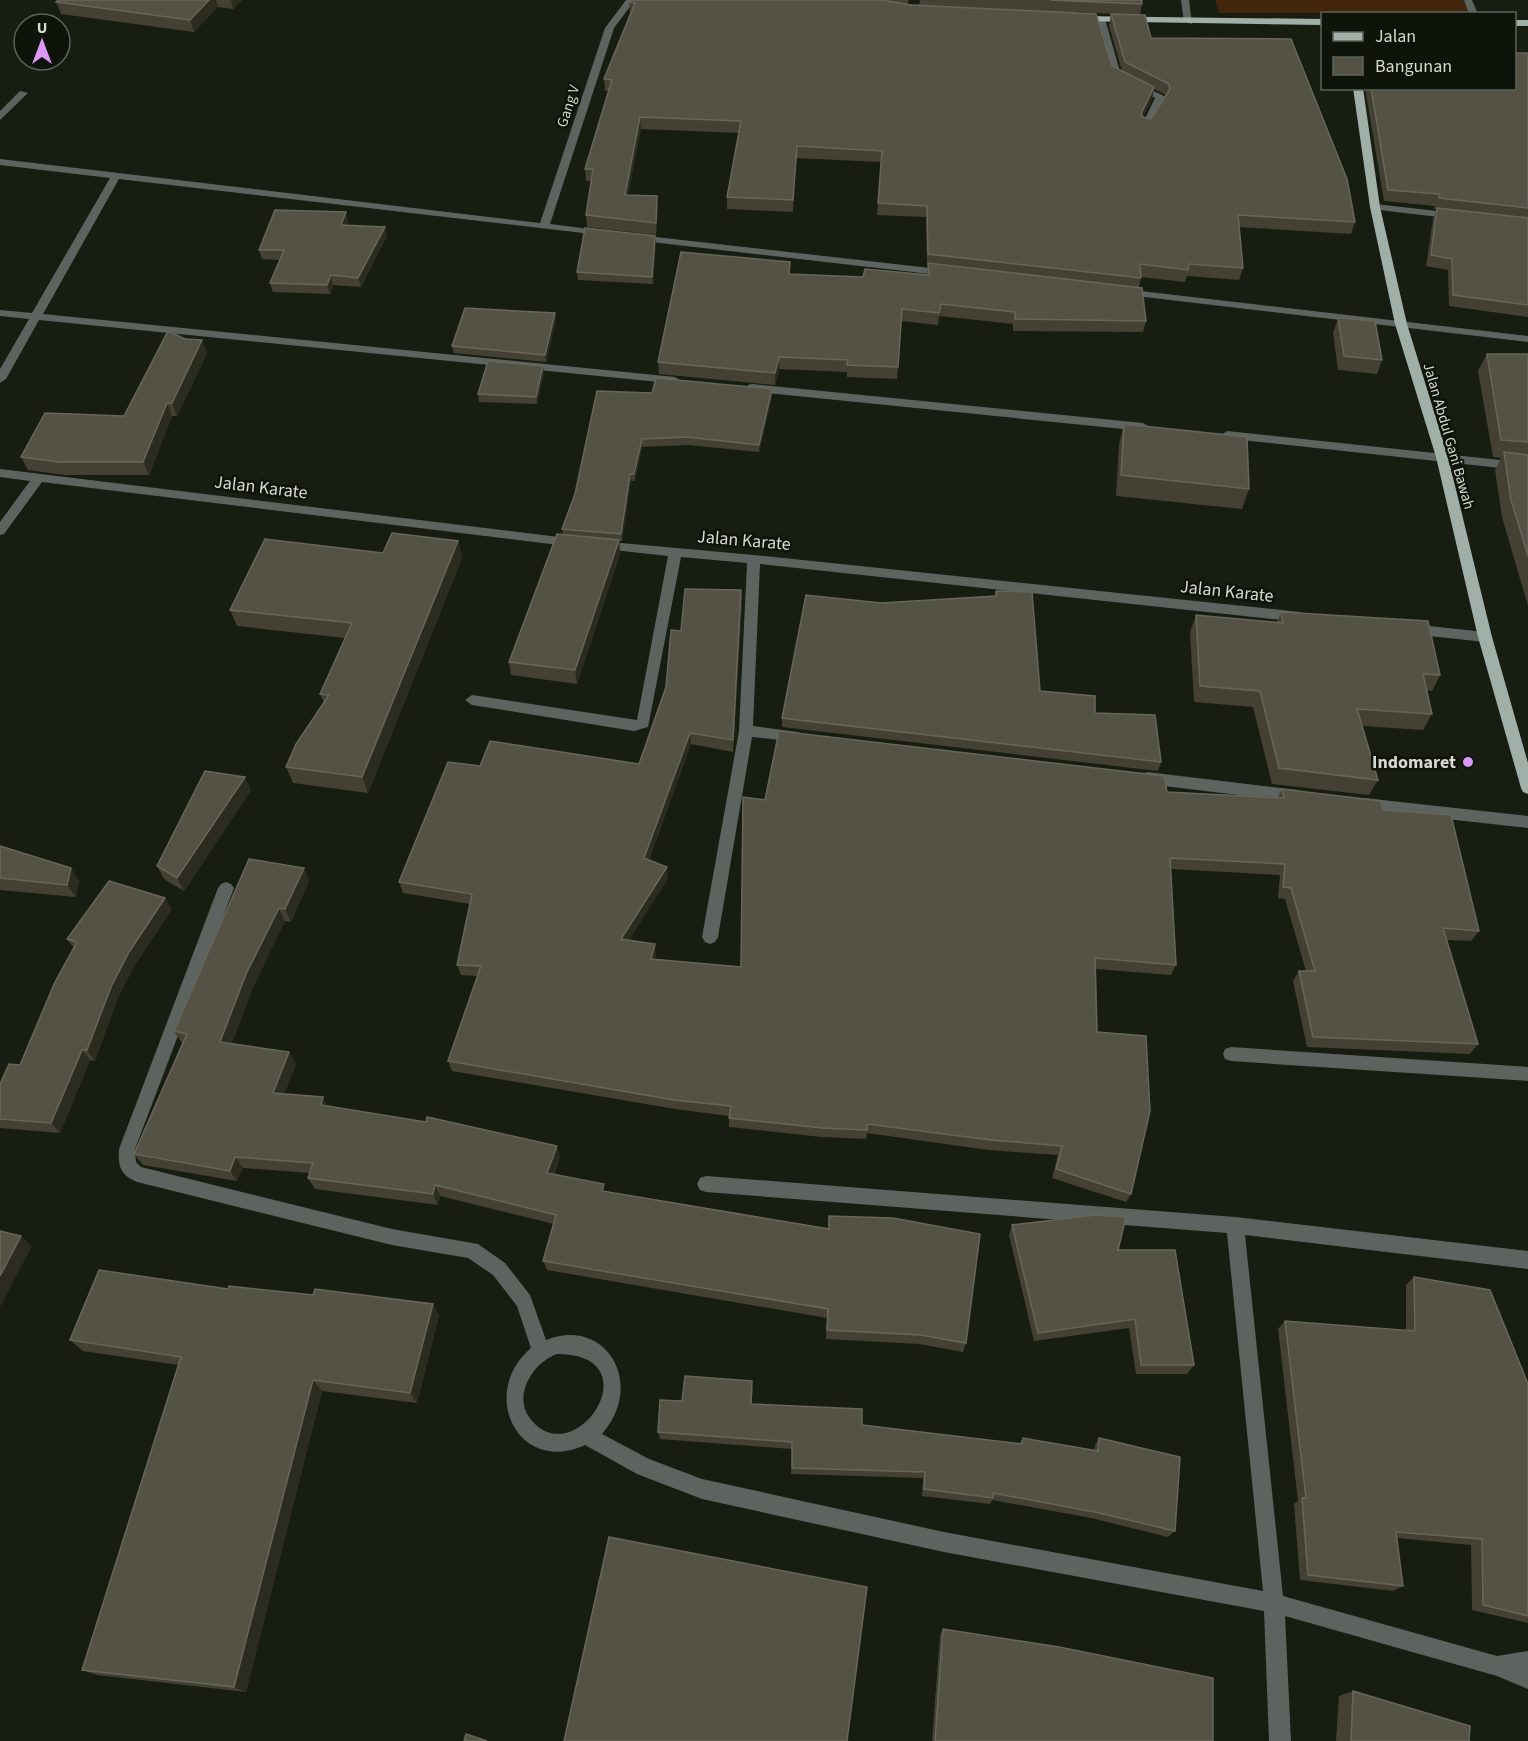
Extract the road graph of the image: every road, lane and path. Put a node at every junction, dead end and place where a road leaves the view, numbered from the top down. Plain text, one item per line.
1 (631, 0) edge
2 (1185, 0) edge
3 (1068, 18) edge
4 (1100, 19) junction
5 (1189, 22) junction
6 (1321, 22) edge
7 (1358, 90) edge
8 (23, 93) dead end
9 (0, 117) edge
10 (1146, 127) edge
11 (0, 162) edge
12 (116, 176) junction
13 (1375, 207) junction
14 (1469, 218) edge
15 (544, 227) junction
16 (616, 235) edge
17 (628, 237) edge
18 (960, 274) edge
19 (1115, 291) edge
20 (0, 313) edge
21 (37, 317) junction
22 (1401, 324) junction
23 (1528, 339) edge
24 (0, 379) edge
25 (692, 382) edge
26 (739, 387) edge
27 (1156, 428) edge
28 (1216, 434) edge
29 (1442, 457) junction
30 (1528, 466) edge
31 (0, 473) edge
32 (39, 478) junction
33 (0, 531) edge
34 (675, 552) junction
35 (754, 559) junction
36 (1308, 618) edge
37 (1391, 627) edge
38 (1485, 637) junction
39 (472, 700) dead end
40 (746, 731) junction
41 (818, 740) edge
42 (1127, 776) edge
43 (1528, 788) edge
44 (1317, 798) edge
45 (1353, 803) edge
46 (1528, 822) edge
47 (226, 888) dead end
48 (710, 937) dead end
49 (1231, 1054) dead end
50 (1528, 1074) edge
51 (706, 1184) dead end
52 (1235, 1225) junction
53 (1528, 1260) edge
54 (541, 1351) junction
55 (587, 1436) junction
56 (1274, 1603) junction
57 (1528, 1661) edge
58 (1497, 1666) junction
59 (1528, 1679) edge
60 (1280, 1741) edge

1 - 15 street, Gang V
2 - 5 street
3 - 4 main road
4 - 5 main road
4 - 10 street
5 - 6 main road
7 - 13 main road, Jalan Abdul Gani Bawah
8 - 9 street
11 - 12 street
12 - 15 street
12 - 21 street
13 - 14 street
13 - 22 main road, Jalan Abdul Gani Bawah
15 - 16 street
17 - 18 street
19 - 22 street
20 - 21 street
21 - 24 street
21 - 25 street
22 - 23 street
22 - 29 main road, Jalan Abdul Gani Bawah
26 - 27 street
28 - 29 street
29 - 30 street
29 - 38 main road, Jalan Abdul Gani Bawah
31 - 32 street, Jalan Karate
32 - 33 street
32 - 34 street, Jalan Karate
34 - 35 street, Jalan Karate
34 - 39 street
35 - 36 street, Jalan Karate
35 - 40 street
37 - 38 street
38 - 43 main road, Jalan Abdul Gani Bawah
40 - 41 street
40 - 48 street
42 - 44 street
45 - 46 street
47 - 54 street
49 - 50 street
51 - 52 street
52 - 53 street
52 - 56 street
54 - 55 street
54 - 55 street
55 - 56 street
56 - 58 street
56 - 60 street
57 - 58 street
58 - 59 street

